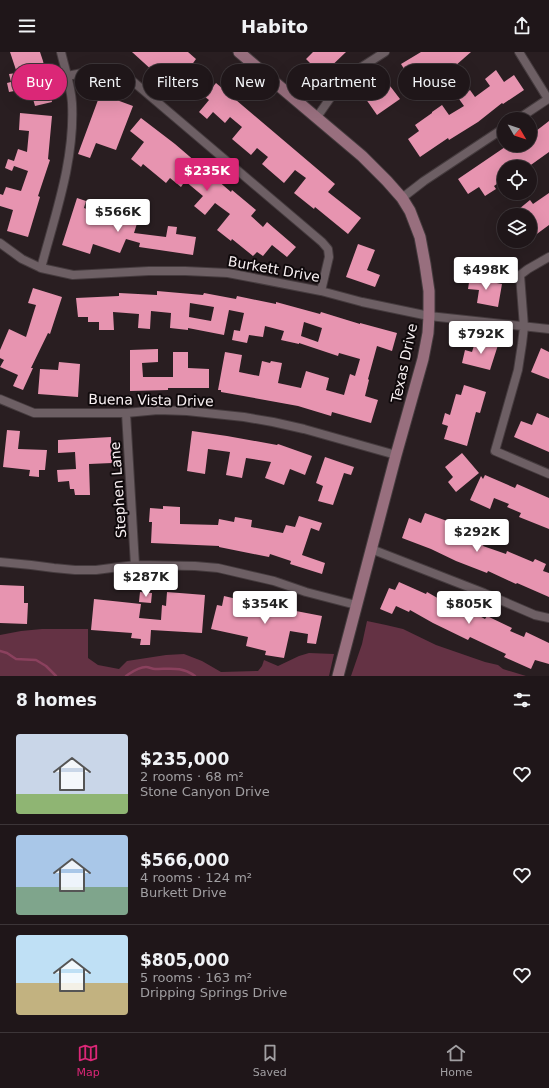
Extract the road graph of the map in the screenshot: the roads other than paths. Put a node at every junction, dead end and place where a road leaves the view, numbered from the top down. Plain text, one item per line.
1 (61, 52) edge
2 (239, 52) edge
3 (385, 52) edge
4 (519, 52) edge
5 (64, 64) edge
6 (67, 76) joint
7 (528, 112) edge
8 (317, 117) junction
9 (497, 133) edge
10 (402, 198) junction
11 (0, 243) edge
12 (549, 257) edge
13 (41, 268) junction
14 (321, 291) junction
15 (429, 316) junction
16 (524, 327) junction
17 (549, 329) edge
18 (0, 399) edge
19 (126, 412) junction
20 (396, 455) junction
21 (549, 474) edge
22 (372, 549) junction
23 (0, 562) edge
24 (135, 565) junction
25 (356, 605) junction
26 (549, 618) edge
27 (338, 676) edge

1 - 5 street
2 - 8 street, Texas Drive
3 - 8 street
4 - 7 street
6 - 13 street
6 - 14 street
8 - 10 street, Texas Drive
9 - 10 street
10 - 15 street, Texas Drive
11 - 13 street, Burkett Drive
12 - 16 street
13 - 14 street, Burkett Drive
14 - 15 street, Burkett Drive
15 - 16 street, Burkett Drive
15 - 20 street, Texas Drive
16 - 17 street, Burkett Drive
16 - 21 street
18 - 19 street, Buena Vista Drive
19 - 20 street, Buena Vista Drive
19 - 24 street, Stephen Lane
20 - 22 street, Texas Drive
22 - 25 street, Texas Drive
22 - 26 street
23 - 24 street
24 - 25 street
25 - 27 street, Texas Drive

